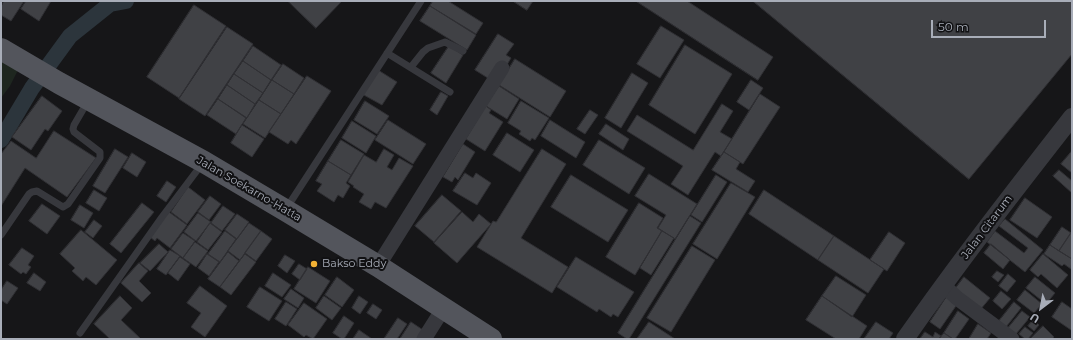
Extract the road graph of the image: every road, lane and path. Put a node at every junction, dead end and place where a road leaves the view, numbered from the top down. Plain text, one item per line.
1 (421, 1) edge
2 (1, 49) edge
3 (463, 51) dead end
4 (387, 53) junction
5 (410, 67) junction
6 (502, 68) dead end
7 (450, 92) dead end
8 (89, 99) junction
9 (1072, 117) edge
10 (204, 162) junction
11 (285, 210) junction
12 (1, 235) edge
13 (378, 266) junction
14 (943, 285) junction
15 (444, 309) junction
16 (80, 333) dead end
17 (424, 339) edge
18 (491, 339) edge
19 (905, 339) edge
20 (1012, 339) edge

1 - 4 lane
2 - 8 main road, Jalan Soekarno-Hatta
3 - 5 lane
4 - 5 lane
4 - 11 lane
5 - 7 lane
6 - 13 street
8 - 10 main road, Jalan Soekarno-Hatta
8 - 12 lane
9 - 14 street, Jalan Citarum
10 - 11 main road, Jalan Soekarno-Hatta
10 - 16 lane
11 - 13 main road, Jalan Soekarno-Hatta
13 - 15 main road, Jalan Soekarno-Hatta
14 - 19 street, Jalan Citarum
14 - 20 street
15 - 17 street
15 - 18 main road, Jalan Soekarno-Hatta

